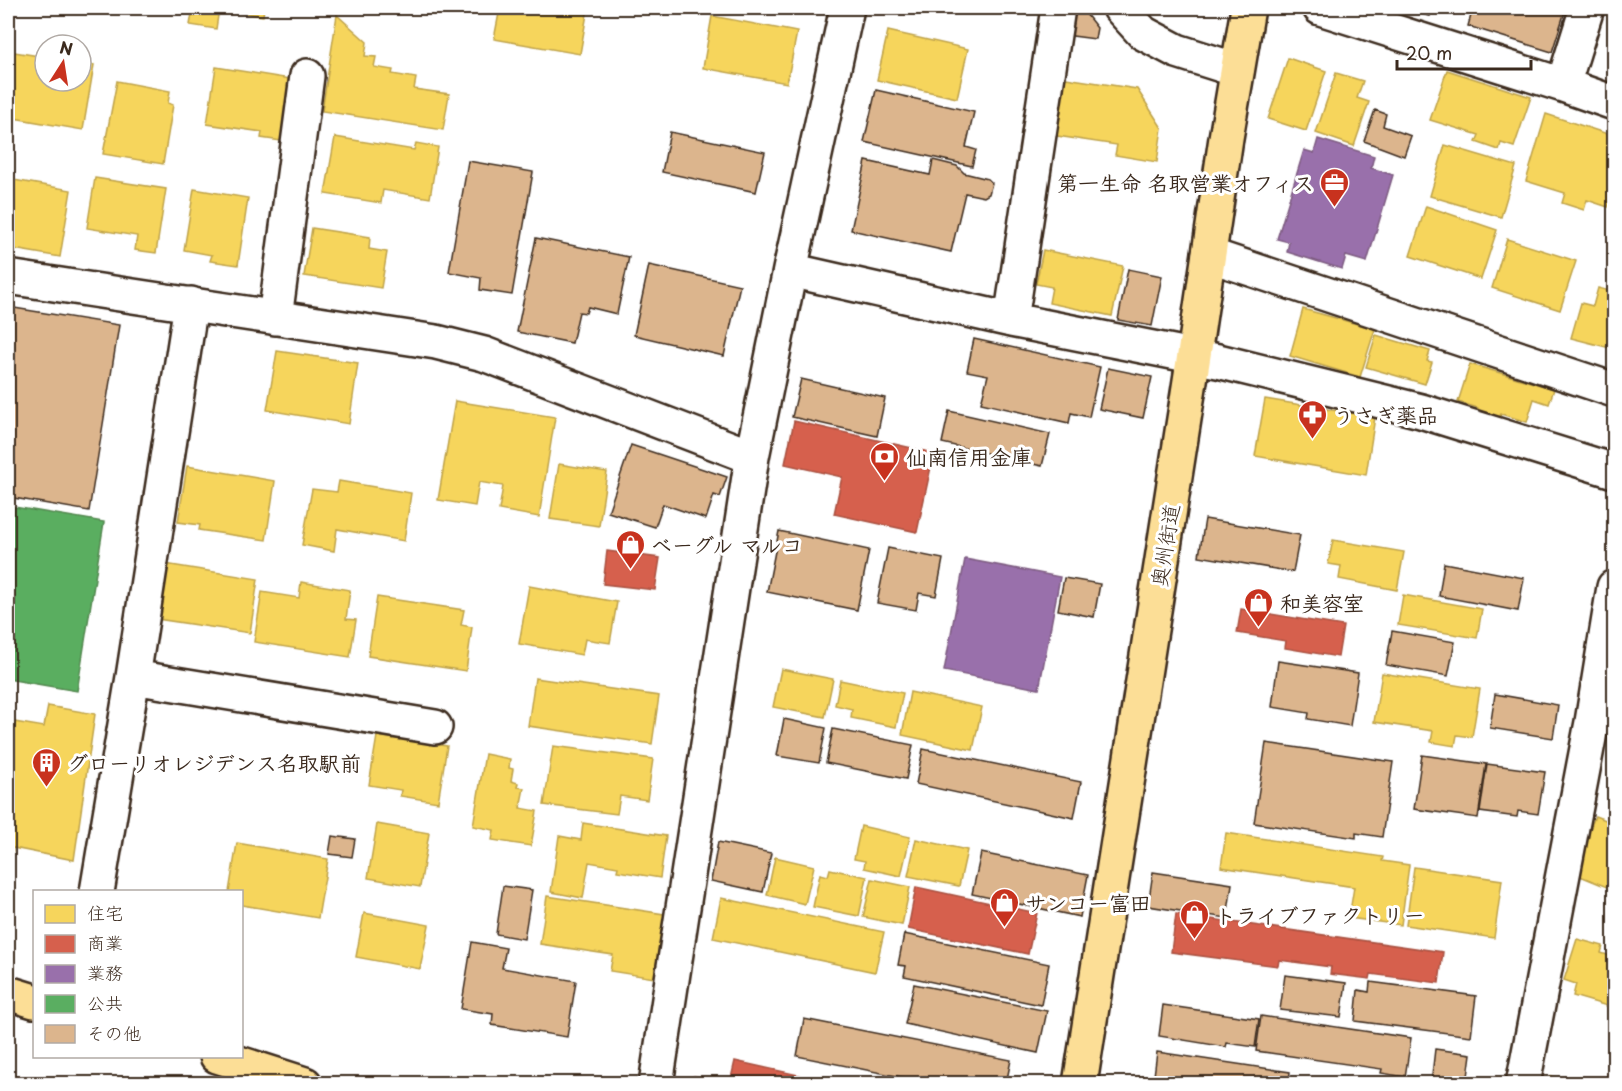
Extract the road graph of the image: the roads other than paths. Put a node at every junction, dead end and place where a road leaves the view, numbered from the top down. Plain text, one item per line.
1 (847, 8) edge
2 (1058, 8) edge
3 (1120, 8) edge
4 (1248, 8) edge
5 (1320, 8) edge
6 (1587, 8) edge
7 (1237, 70) junction
8 (307, 76) dead end
9 (1563, 85) junction
10 (1614, 103) edge
11 (1209, 255) junction
12 (790, 270) junction
13 (8, 277) edge
14 (190, 304) junction
15 (275, 318) junction
16 (1011, 320) junction
17 (1194, 355) junction
18 (1614, 390) edge
19 (752, 457) junction
20 (1614, 471) edge
21 (1614, 586) edge
22 (133, 677) junction
23 (1603, 726) edge
24 (435, 727) dead end
25 (97, 890) edge
26 (8, 993) edge
27 (33, 1001) edge
28 (224, 1058) edge
29 (305, 1083) edge
30 (656, 1083) edge
31 (1080, 1083) edge
32 (1523, 1083) edge

1 - 12 street
2 - 16 street
3 - 7 street
4 - 7 main road, 奥州街道
5 - 9 street
6 - 9 street
7 - 11 main road, 奥州街道
8 - 15 street
9 - 10 street
11 - 17 main road, 奥州街道
11 - 18 street
12 - 16 street
12 - 19 street
13 - 14 street
14 - 15 street
14 - 22 street
15 - 19 street
16 - 17 street
17 - 20 street
17 - 31 main road, 奥州街道
19 - 30 street
21 - 23 street
22 - 24 street
22 - 25 street
23 - 32 street
26 - 27 main road
28 - 29 main road

